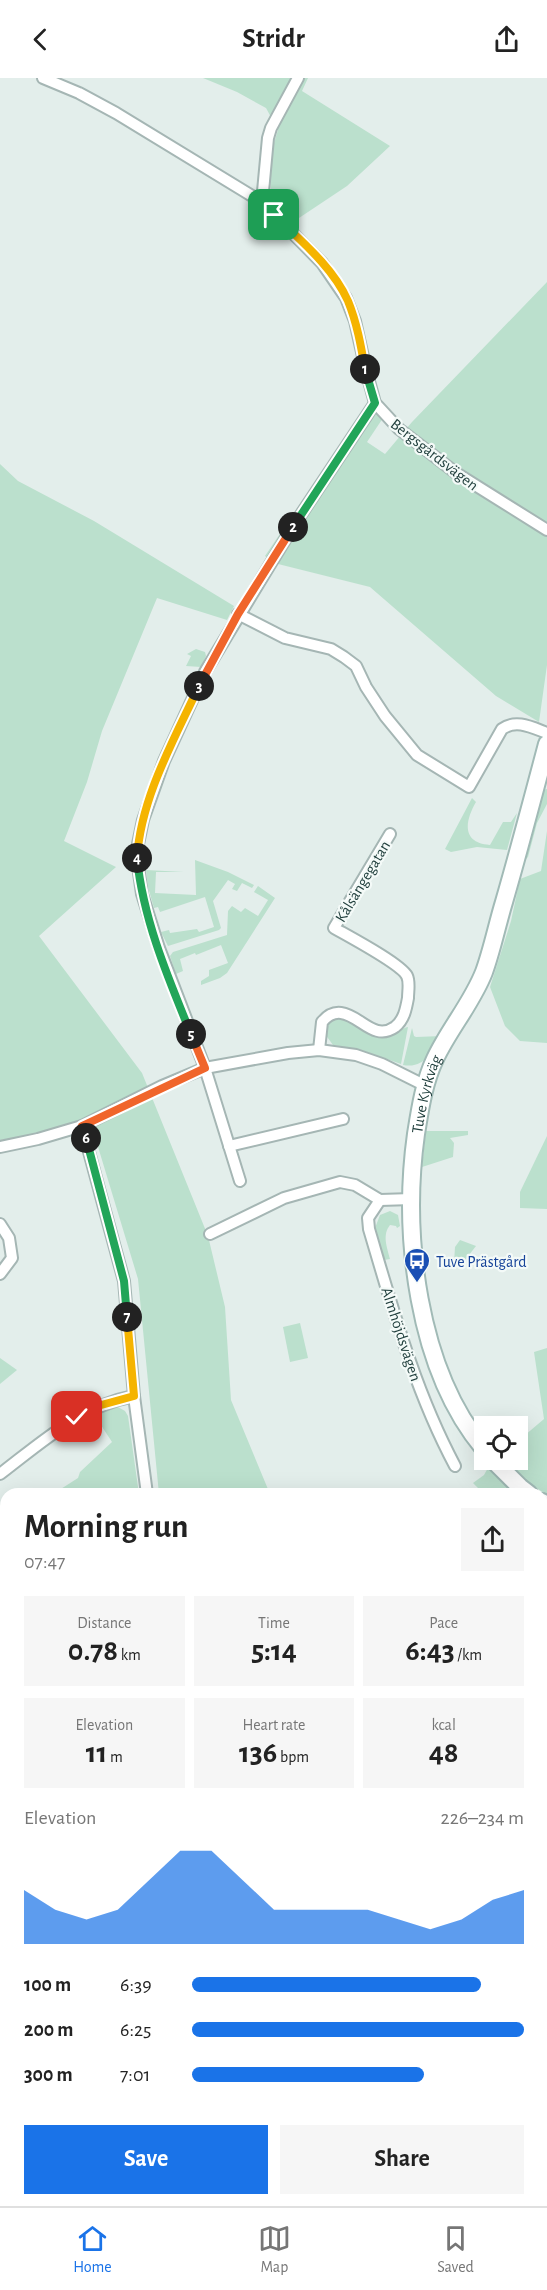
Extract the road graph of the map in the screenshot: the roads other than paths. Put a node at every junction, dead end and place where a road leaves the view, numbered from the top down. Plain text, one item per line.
1 (43, 78) edge
2 (297, 78) edge
3 (262, 202) junction
4 (375, 403) junction
5 (547, 530) edge
6 (238, 614) junction
7 (547, 733) edge
8 (547, 744) edge
9 (390, 834) dead end
10 (320, 1050) junction
11 (205, 1068) junction
12 (426, 1086) junction
13 (343, 1119) dead end
14 (82, 1126) junction
15 (229, 1146) junction
16 (0, 1147) edge
17 (240, 1181) dead end
18 (412, 1199) junction
19 (380, 1200) junction
20 (0, 1224) edge
21 (210, 1233) dead end
22 (0, 1274) edge
23 (134, 1396) junction
24 (474, 1434) edge
25 (455, 1466) dead end
26 (503, 1470) edge
27 (0, 1474) edge
28 (146, 1488) edge
29 (520, 1488) edge

1 - 3 street, Bergsgårdsvägen
2 - 3 street
3 - 4 street, Bergsgårdsvägen
4 - 5 street, Bergsgårdsvägen
4 - 6 street
6 - 7 street
6 - 11 street
8 - 12 street, Tuve Kyrkväg
9 - 10 street, Kålsängegatan
10 - 11 street
10 - 12 street
11 - 14 street
11 - 15 street
12 - 18 street, Tuve Kyrkväg
13 - 15 street
14 - 16 street
14 - 23 street
15 - 17 street
18 - 19 street
18 - 24 street, Tuve Kyrkväg
19 - 21 street
19 - 25 street, Almhöjdsvägen
20 - 22 street
23 - 27 street
23 - 28 street
26 - 29 street

